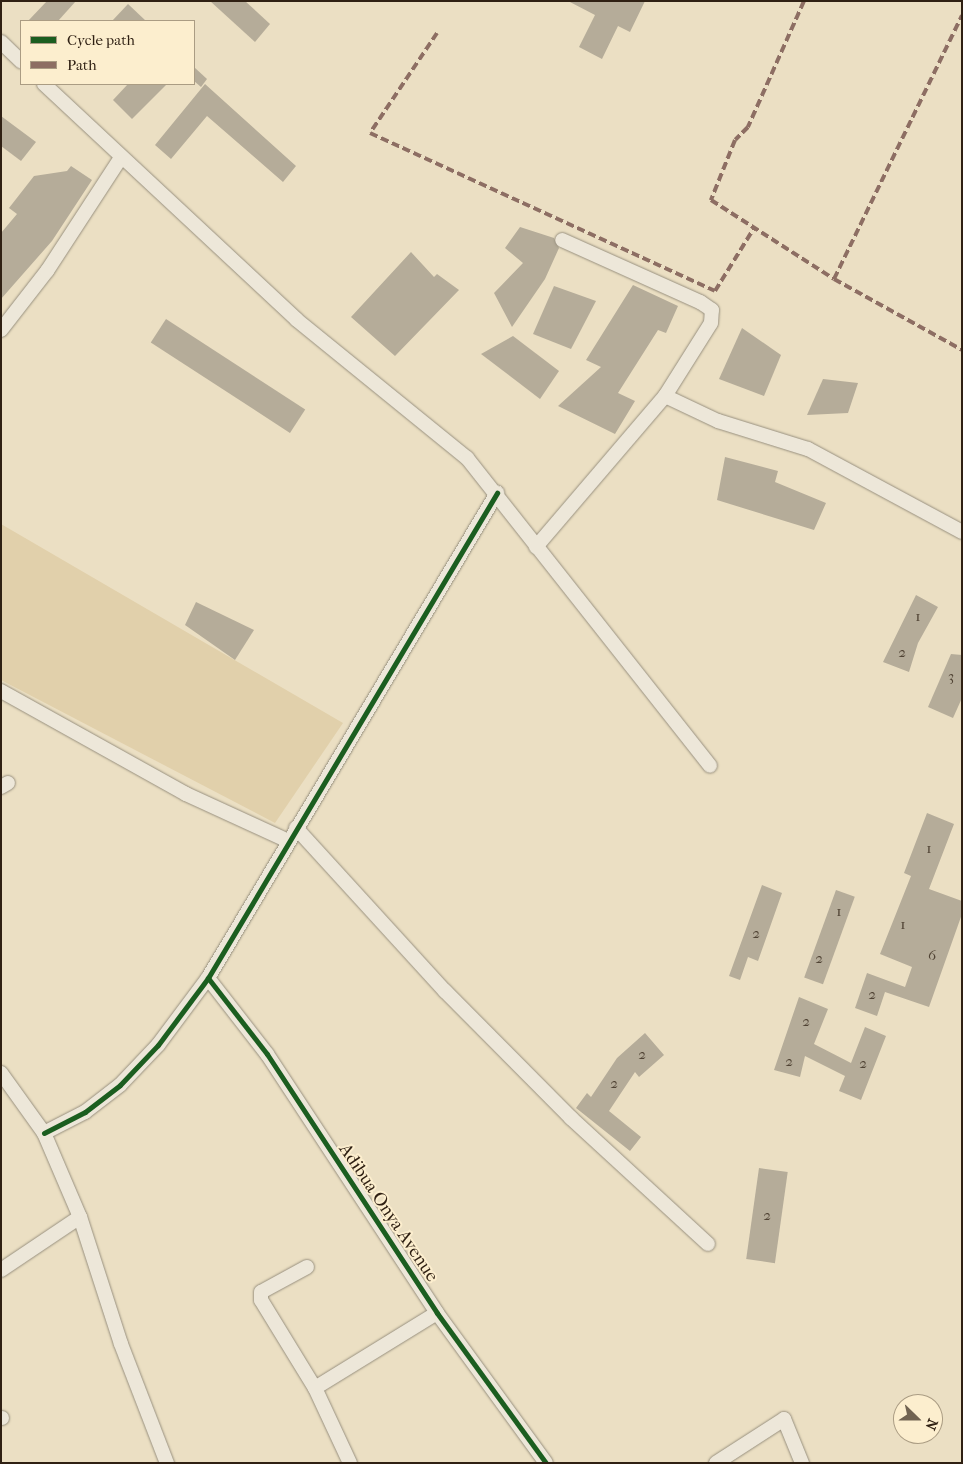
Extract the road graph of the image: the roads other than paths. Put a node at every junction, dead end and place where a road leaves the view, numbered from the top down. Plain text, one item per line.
1 (1, 42) edge
2 (20, 60) edge
3 (45, 85) edge
4 (120, 159) junction
5 (562, 240) dead end
6 (1, 330) edge
7 (665, 396) junction
8 (497, 493) junction
9 (962, 532) edge
10 (536, 547) junction
11 (1, 691) edge
12 (710, 766) dead end
13 (296, 828) junction
14 (288, 841) junction
15 (208, 978) junction
16 (1, 1073) edge
17 (44, 1133) junction
18 (80, 1217) junction
19 (708, 1244) dead end
20 (308, 1267) dead end
21 (1, 1270) edge
22 (437, 1313) junction
23 (315, 1388) junction
24 (167, 1463) edge
25 (350, 1463) edge
26 (546, 1463) edge
27 (716, 1463) edge
28 (802, 1463) edge

1 - 2 street
3 - 4 street
4 - 6 street
4 - 8 street
5 - 7 street
7 - 9 street
7 - 10 street
8 - 10 street
8 - 13 street
10 - 12 street
11 - 14 street
13 - 14 street
13 - 19 street
14 - 15 street
15 - 17 street
15 - 22 street, Adibua Onya Avenue
16 - 17 street
17 - 18 street
18 - 21 street
18 - 24 street
20 - 23 street
22 - 23 street
22 - 26 street, Adibua Onya Avenue
23 - 25 street
27 - 28 street

